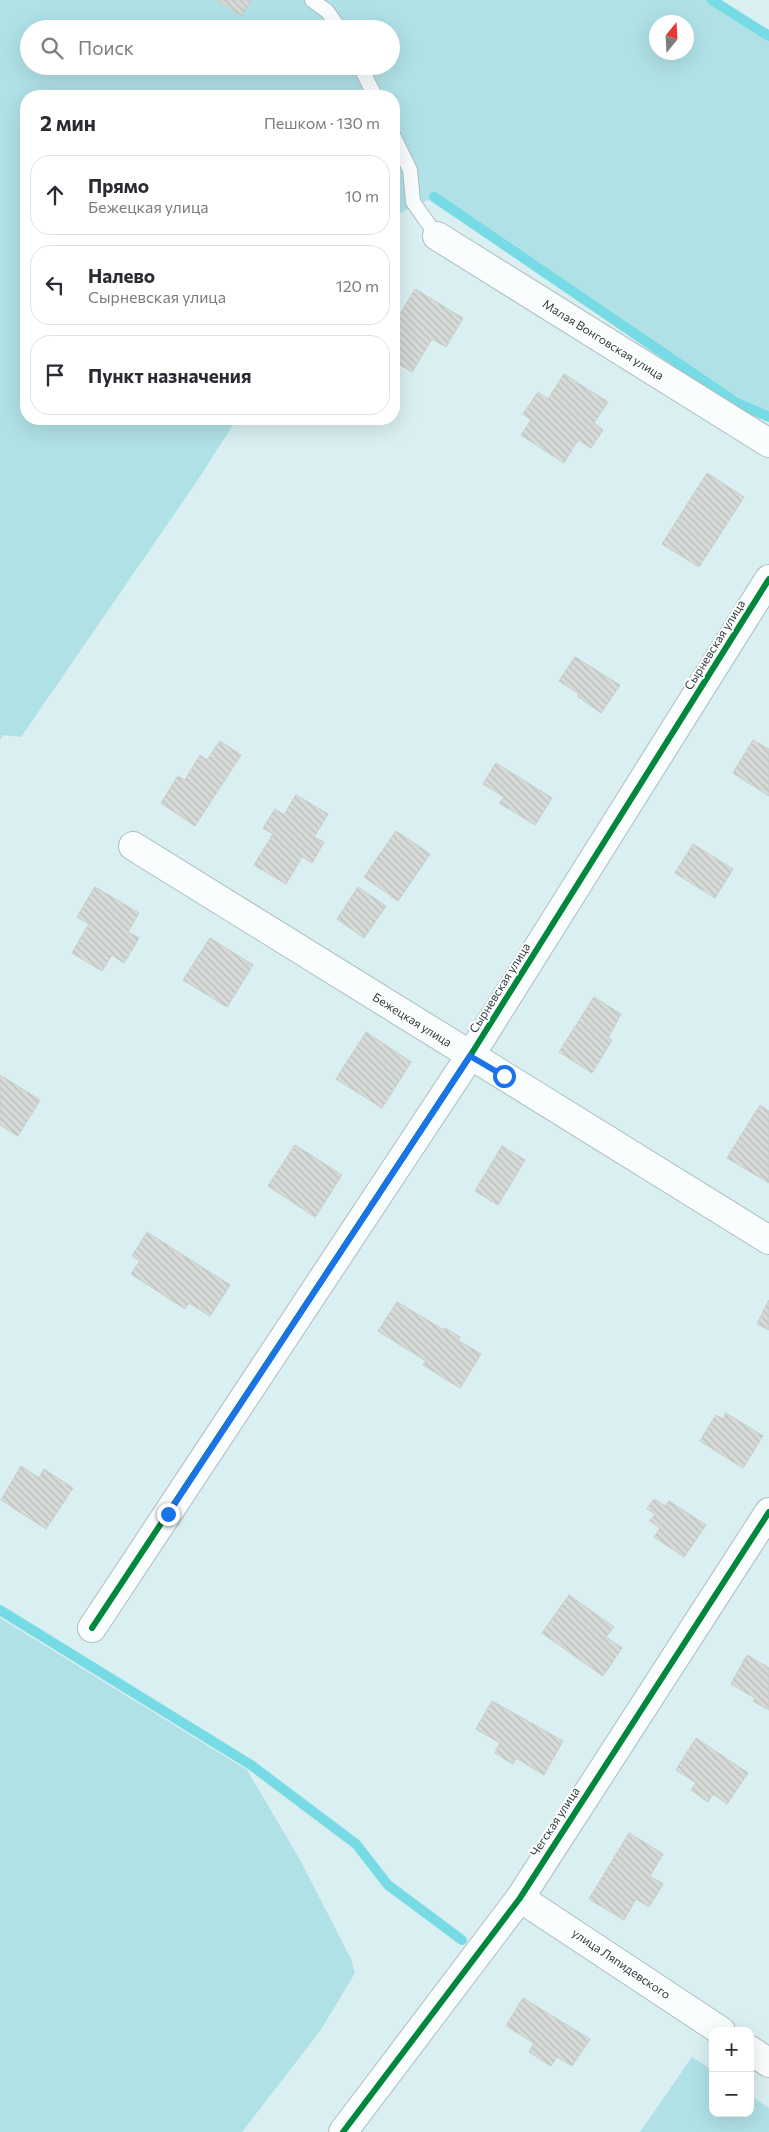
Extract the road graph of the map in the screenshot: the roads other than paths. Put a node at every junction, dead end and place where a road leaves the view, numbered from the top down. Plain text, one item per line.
1 (312, 0) edge
2 (334, 20) edge
3 (364, 75) edge
4 (372, 90) edge
5 (400, 149) edge
6 (437, 236) joint
7 (769, 443) edge
8 (769, 579) edge
9 (133, 846) dead end
10 (470, 1056) junction
11 (769, 1240) edge
12 (769, 1512) edge
13 (92, 1628) dead end
14 (520, 1898) junction
15 (715, 2027) edge
16 (754, 2053) edge
17 (769, 2062) edge
18 (342, 2132) edge

1 - 2 lane
3 - 4 lane
5 - 6 lane
6 - 7 street, Малая Вонговская улица
8 - 10 street, Сырневская улица
9 - 10 street, Бежецкая улица
10 - 11 street, Бежецкая улица
10 - 13 street, Сырневская улица
12 - 14 street, Чегская улица
14 - 15 street, улица Ляпидевского
14 - 18 street, Чегская улица
16 - 17 street

